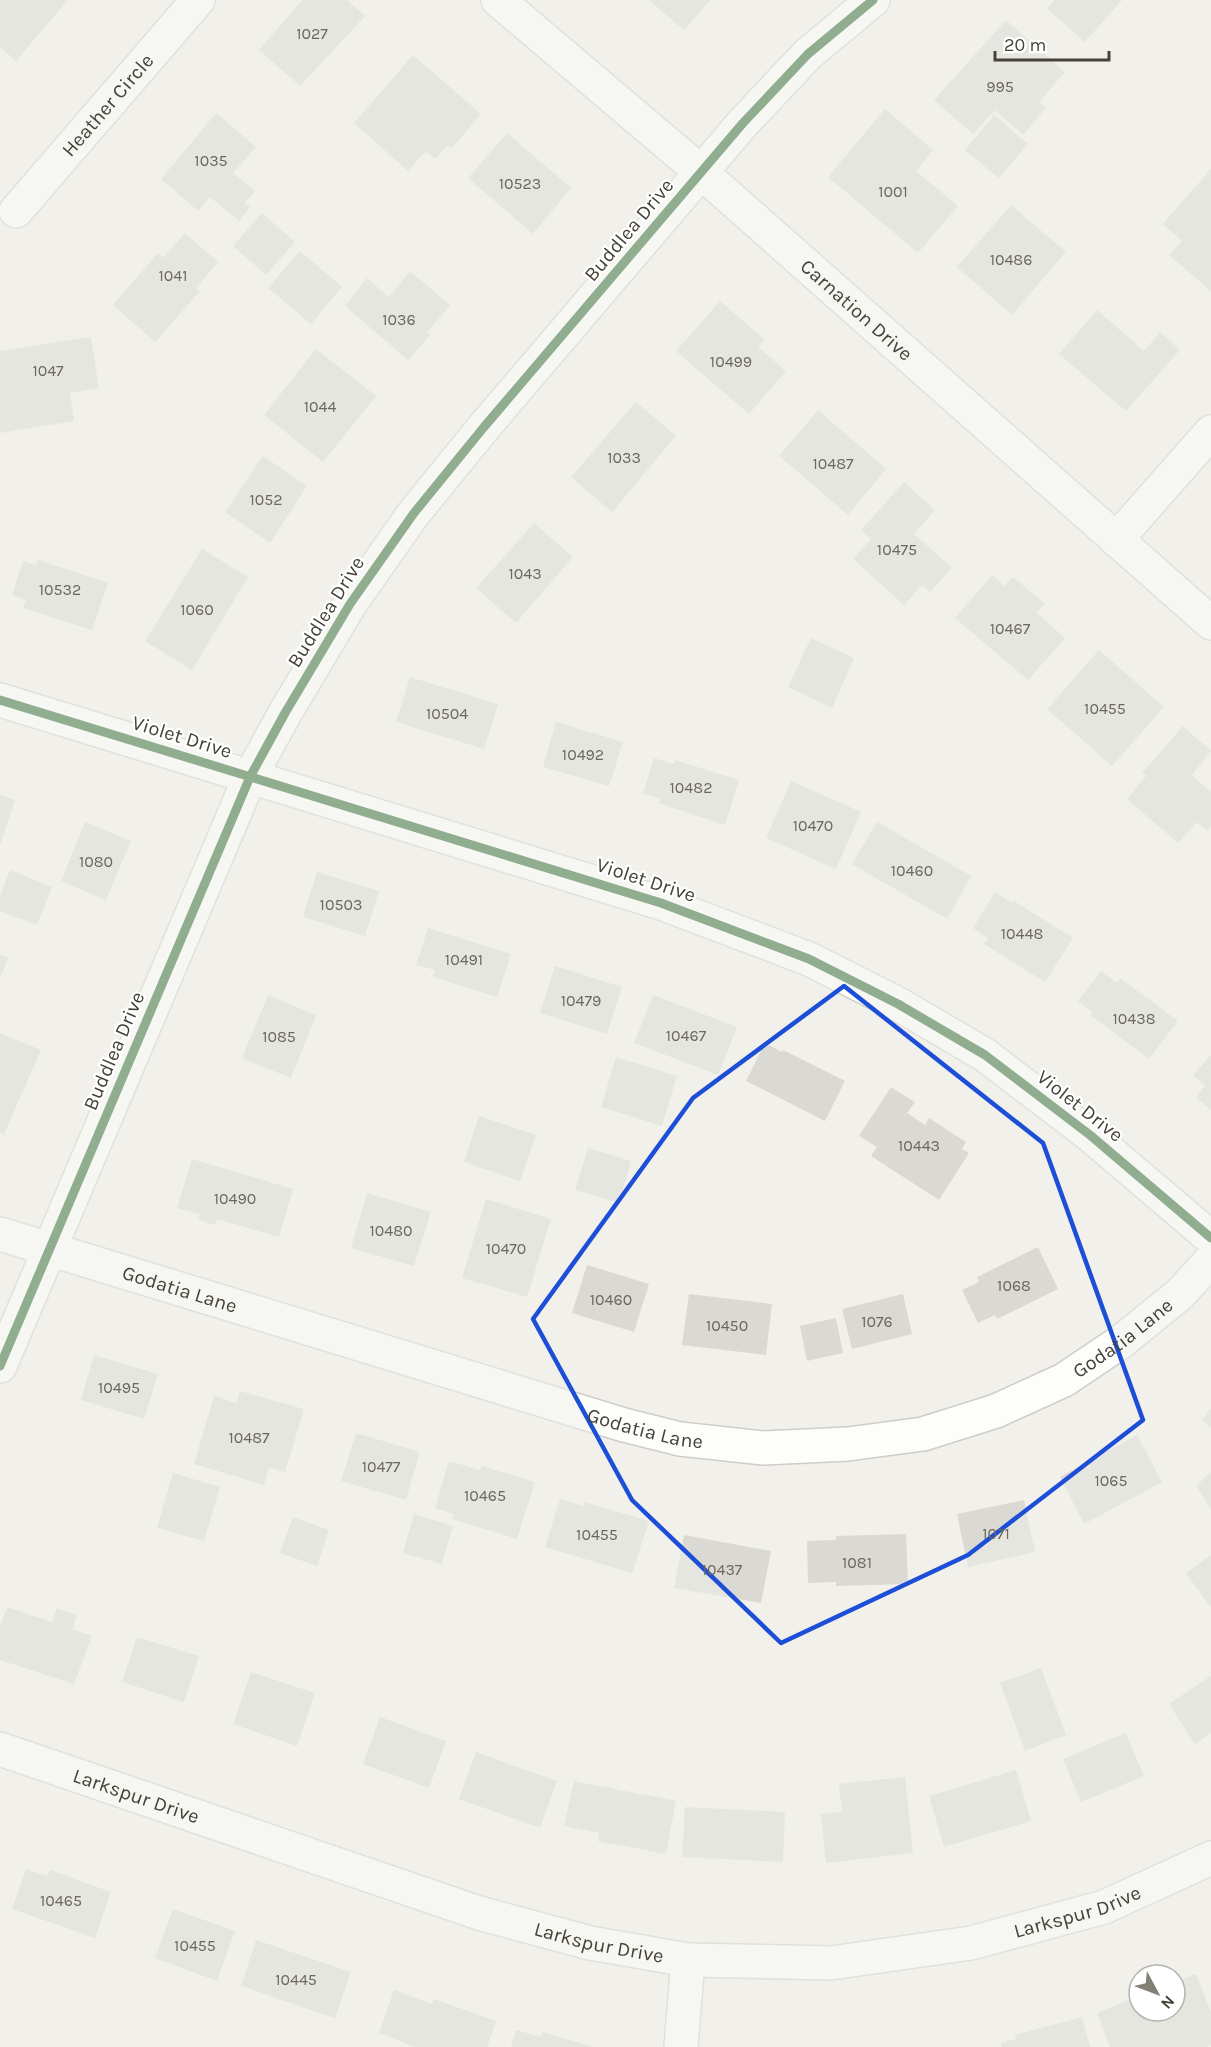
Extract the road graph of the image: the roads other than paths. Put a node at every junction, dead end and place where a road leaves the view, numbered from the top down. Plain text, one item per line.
1 (198, 0) edge
2 (498, 0) edge
3 (873, 0) edge
4 (701, 172) junction
5 (16, 211) dead end
6 (1211, 432) edge
7 (1116, 540) junction
8 (1211, 623) edge
9 (0, 700) edge
10 (250, 777) junction
11 (0, 1234) edge
12 (1211, 1238) edge
13 (49, 1249) junction
14 (1211, 1260) edge
15 (0, 1366) edge
16 (0, 1749) edge
17 (1211, 1858) edge
18 (688, 1960) junction
19 (681, 2047) edge

1 - 5 street, Heather Circle
2 - 4 street, Carnation Drive
3 - 4 street, Buddlea Drive
4 - 7 street, Carnation Drive
4 - 10 street, Buddlea Drive
6 - 7 street
7 - 8 street, Carnation Drive
9 - 10 street, Violet Drive
10 - 12 street, Violet Drive
10 - 13 street, Buddlea Drive
11 - 13 street, Godatia Lane
13 - 14 street, Godatia Lane
13 - 15 street, Buddlea Drive
16 - 18 street, Larkspur Drive
17 - 18 street, Larkspur Drive
18 - 19 street

